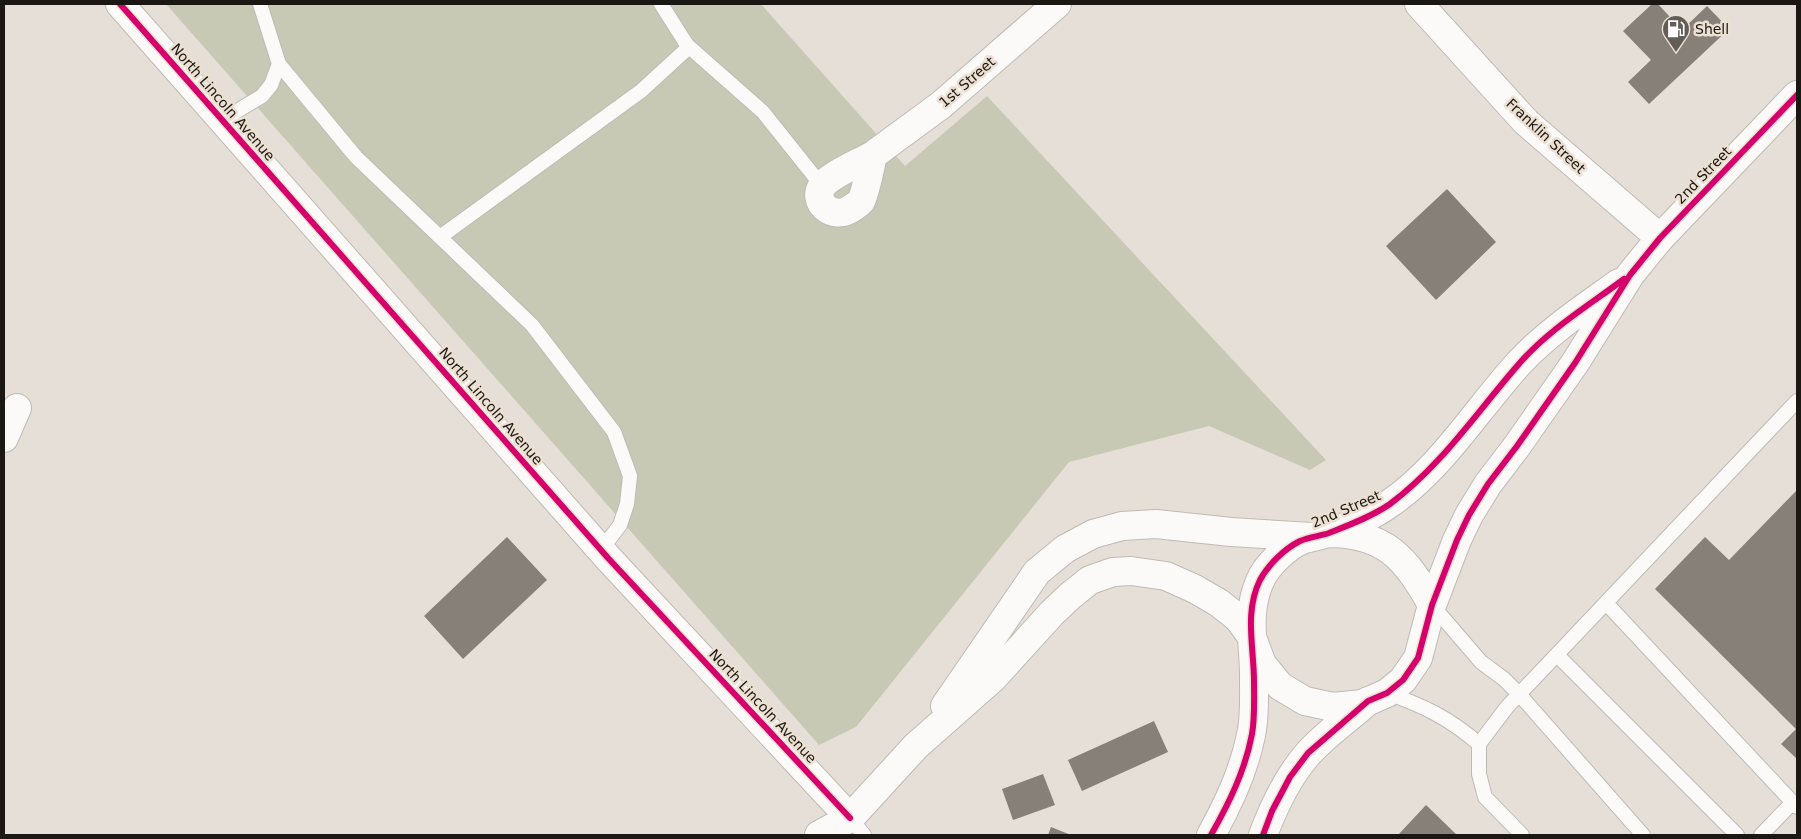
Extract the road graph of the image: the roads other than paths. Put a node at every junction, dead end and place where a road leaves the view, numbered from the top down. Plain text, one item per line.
1 (120, 4) edge
2 (260, 4) edge
3 (661, 4) edge
4 (1057, 4) edge
5 (1419, 4) edge
6 (690, 47) junction
7 (279, 64) junction
8 (1797, 95) edge
9 (222, 120) junction
10 (873, 155) junction
11 (822, 186) junction
12 (440, 237) junction
13 (1660, 238) junction
14 (1630, 275) junction
15 (1797, 400) edge
16 (17, 408) dead end
17 (4, 438) edge
18 (1321, 535) junction
19 (601, 550) junction
20 (1606, 603) junction
21 (1432, 606) junction
22 (1252, 637) junction
23 (1557, 655) junction
24 (1519, 694) junction
25 (1377, 697) junction
26 (1479, 744) junction
27 (916, 746) junction
28 (1795, 804) edge
29 (857, 827) edge
30 (819, 835) edge
31 (1210, 835) edge
32 (1263, 835) edge
33 (1522, 835) edge
34 (1643, 835) edge
35 (1737, 835) edge
36 (1761, 835) edge

1 - 9 main road, North Lincoln Avenue
2 - 7 lane
3 - 6 lane
4 - 10 main road, 1st Street
5 - 13 main road, Franklin Street
6 - 11 lane
6 - 12 lane
7 - 9 lane
7 - 12 lane
8 - 13 main road, 2nd Street
9 - 19 main road, North Lincoln Avenue
10 - 11 main road, 1st Street
10 - 11 main road
12 - 19 lane
13 - 14 main road, 2nd Street
14 - 18 main road, 2nd Street
14 - 21 main road, 2nd Street
15 - 20 lane
16 - 17 main road
18 - 21 main road, 2nd Street
18 - 22 main road, 2nd Street
18 - 27 main road
19 - 29 main road, North Lincoln Avenue
20 - 23 lane
20 - 28 lane
21 - 24 lane
21 - 25 main road, 2nd Street
22 - 25 main road, 2nd Street
22 - 27 main road
22 - 31 main road, 2nd Street
23 - 24 lane
23 - 35 lane
24 - 26 lane
24 - 34 lane
25 - 26 lane
25 - 32 main road, 2nd Street
26 - 33 lane
27 - 29 main road
28 - 36 lane
29 - 30 main road

